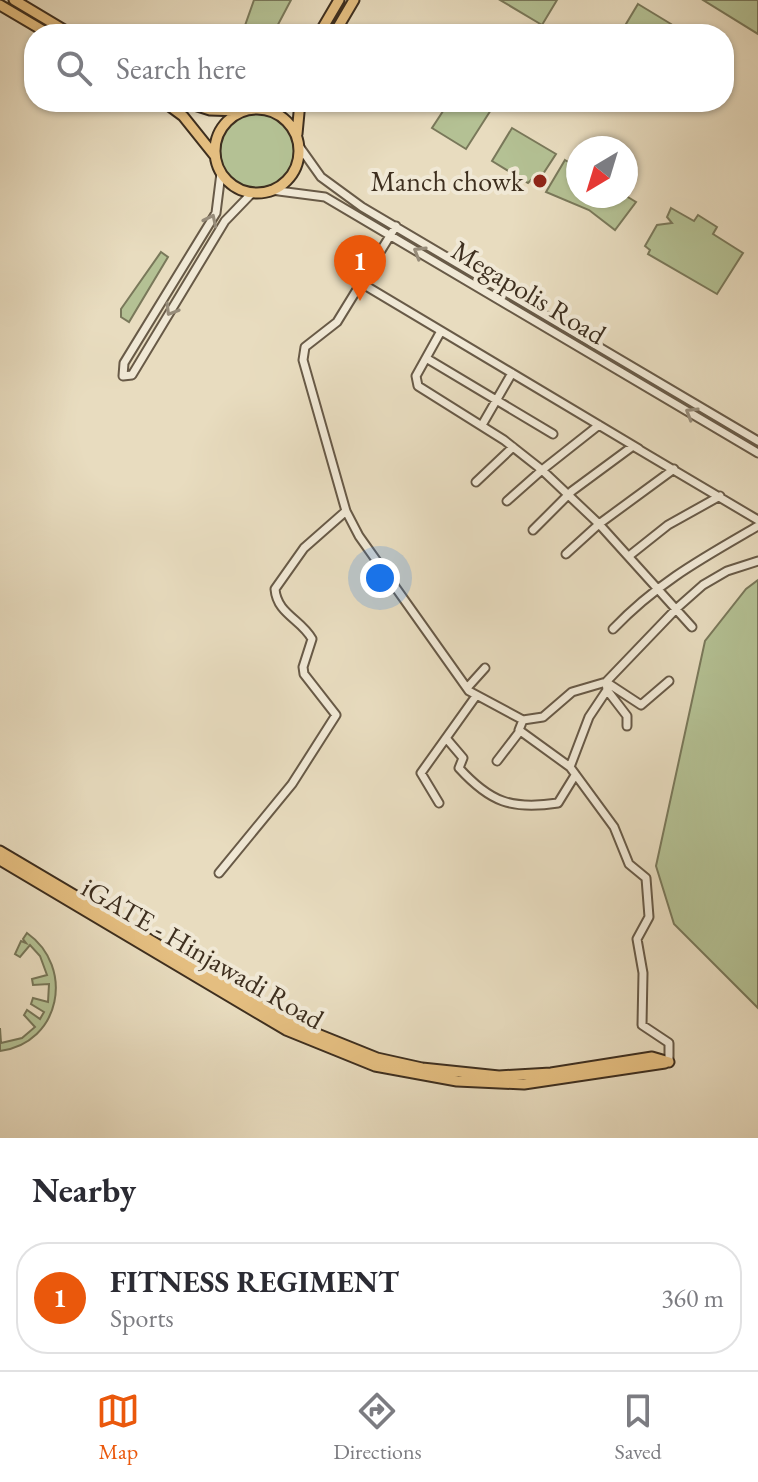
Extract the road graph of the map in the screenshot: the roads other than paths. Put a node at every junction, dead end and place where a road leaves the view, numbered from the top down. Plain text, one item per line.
1 (14, 0) edge
2 (339, 0) edge
3 (354, 0) edge
4 (0, 5) edge
5 (32, 24) edge
6 (54, 24) edge
7 (325, 24) edge
8 (340, 24) edge
9 (178, 112) edge
10 (244, 112) edge
11 (260, 112) edge
12 (299, 112) edge
13 (298, 141) junction
14 (215, 156) junction
15 (221, 173) junction
16 (271, 190) junction
17 (252, 193) junction
18 (396, 226) junction
19 (391, 236) junction
20 (361, 283) junction
21 (441, 331) junction
22 (426, 358) junction
23 (512, 373) junction
24 (496, 400) junction
25 (482, 425) junction
26 (599, 425) junction
27 (553, 434) dead end
28 (758, 441) edge
29 (513, 447) junction
30 (639, 449) junction
31 (758, 453) edge
32 (674, 469) junction
33 (542, 470) junction
34 (476, 482) dead end
35 (570, 495) junction
36 (720, 496) junction
37 (507, 501) dead end
38 (346, 511) junction
39 (758, 520) edge
40 (599, 524) junction
41 (758, 526) edge
42 (533, 530) dead end
43 (566, 554) dead end
44 (629, 556) junction
45 (758, 561) edge
46 (657, 587) junction
47 (677, 608) junction
48 (692, 627) dead end
49 (613, 629) dead end
50 (485, 668) dead end
51 (669, 681) dead end
52 (606, 686) junction
53 (467, 688) junction
54 (476, 696) junction
55 (523, 720) junction
56 (627, 726) dead end
57 (520, 731) junction
58 (446, 738) junction
59 (497, 761) dead end
60 (570, 767) junction
61 (574, 777) junction
62 (439, 803) dead end
63 (0, 851) edge
64 (0, 860) edge
65 (219, 873) dead end
66 (669, 1062) joint
67 (524, 1080) junction

1 - 6 main road
2 - 7 main road
3 - 8 main road
4 - 5 main road
9 - 14 main road
10 - 14 main road
11 - 13 main road
12 - 13 main road
13 - 16 main road
13 - 18 street, Megapolis Road
14 - 15 main road
15 - 17 main road
17 -> 15 street
16 - 17 main road
16 - 19 street, Megapolis Road
18 - 19 street
18 - 28 street, Megapolis Road
19 - 20 street
31 -> 19 street, Megapolis Road
20 - 21 street
20 - 38 street
21 - 22 street
21 - 23 street
22 - 24 street
22 - 25 street
23 - 24 street
23 - 26 street
24 - 25 street
24 - 27 street
25 - 29 street
26 - 30 street
26 - 33 street
29 - 33 street
29 - 34 street
30 - 32 street
30 - 35 street
32 - 36 street
32 - 40 street
33 - 35 street
33 - 37 street
35 - 40 street
35 - 42 street
36 - 39 street
36 - 44 street
38 - 53 street
38 - 65 street
40 - 43 street
40 - 44 street
41 - 46 street
44 - 46 street
45 - 47 street
46 - 47 street
46 - 49 street
47 - 48 street
47 - 52 street
50 - 53 street
51 - 52 street
52 - 55 street
52 - 56 street
52 - 60 street
53 - 54 street
54 - 55 street
54 - 58 street
55 - 57 street
57 - 59 street
57 - 60 street
58 - 61 street
58 - 62 street
60 - 61 street
61 - 66 street
63 - 67 main road, iGATE - Hinjawadi Road
64 - 67 main road, iGATE - Hinjawadi Road
66 - 67 main road, iGATE - Hinjawadi Road

